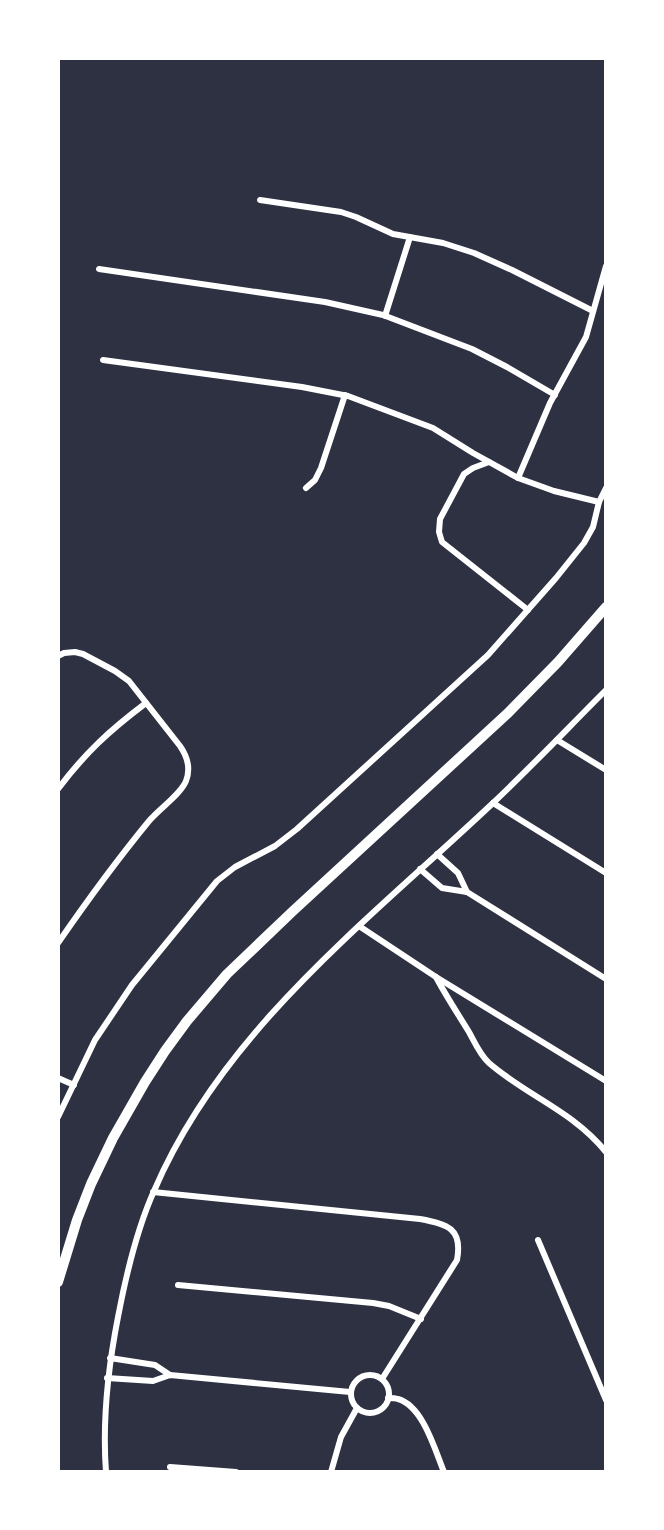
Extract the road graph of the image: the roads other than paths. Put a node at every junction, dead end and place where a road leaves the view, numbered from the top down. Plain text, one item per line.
1 (260, 200) dead end
2 (410, 237) junction
3 (606, 266) edge
4 (99, 269) dead end
5 (594, 311) junction
6 (385, 316) junction
7 (104, 360) dead end
8 (345, 395) junction
9 (555, 395) junction
10 (489, 462) junction
11 (519, 478) junction
12 (306, 488) dead end
13 (606, 488) edge
14 (599, 502) junction
15 (606, 607) edge
16 (528, 610) junction
17 (58, 656) edge
18 (606, 690) edge
19 (146, 703) junction
20 (557, 740) junction
21 (606, 770) edge
22 (58, 789) edge
23 (493, 803) junction
24 (437, 854) junction
25 (420, 869) junction
26 (606, 873) edge
27 (467, 892) junction
28 (359, 926) junction
29 (58, 943) edge
30 (436, 977) junction
31 (606, 979) edge
32 (58, 1078) edge
33 (606, 1081) edge
34 (74, 1085) junction
35 (58, 1117) edge
36 (606, 1152) edge
37 (153, 1192) junction
38 (538, 1240) dead end
39 (58, 1282) edge
40 (178, 1285) dead end
41 (421, 1319) junction
42 (110, 1358) junction
43 (170, 1375) junction
44 (107, 1378) junction
45 (382, 1379) junction
46 (350, 1392) junction
47 (388, 1398) junction
48 (606, 1400) edge
49 (357, 1408) junction
50 (170, 1467) dead end
51 (105, 1472) edge
52 (236, 1472) edge
53 (331, 1472) edge
54 (444, 1472) edge

1 - 2 street
2 - 5 street
2 - 6 street
3 - 5 street
4 - 6 street
5 - 9 street
6 - 9 street
7 - 8 street
8 - 10 street
8 - 12 street
9 - 11 street
10 - 11 street
10 - 16 street
11 - 14 street
13 - 14 street
14 - 16 street
15 - 39 main road
16 - 34 street
17 - 19 street
18 - 20 street
19 - 22 street
19 - 29 street
20 - 21 street
20 - 23 street
23 - 24 street
23 - 26 street
24 - 25 street
24 - 27 street
25 - 27 street
25 - 28 street
27 - 31 street
28 - 30 street
28 - 37 street
30 - 33 street
30 - 36 street
32 - 34 street
34 - 35 street
37 - 41 street
37 - 42 street
38 - 48 street
40 - 41 street
41 - 45 street
42 - 43 street
42 - 44 street
43 - 44 street
43 - 46 street
44 - 51 street
45 - 46 street
45 - 47 street
46 - 49 street
47 - 49 street
47 - 54 street
49 - 53 street
50 - 52 street

